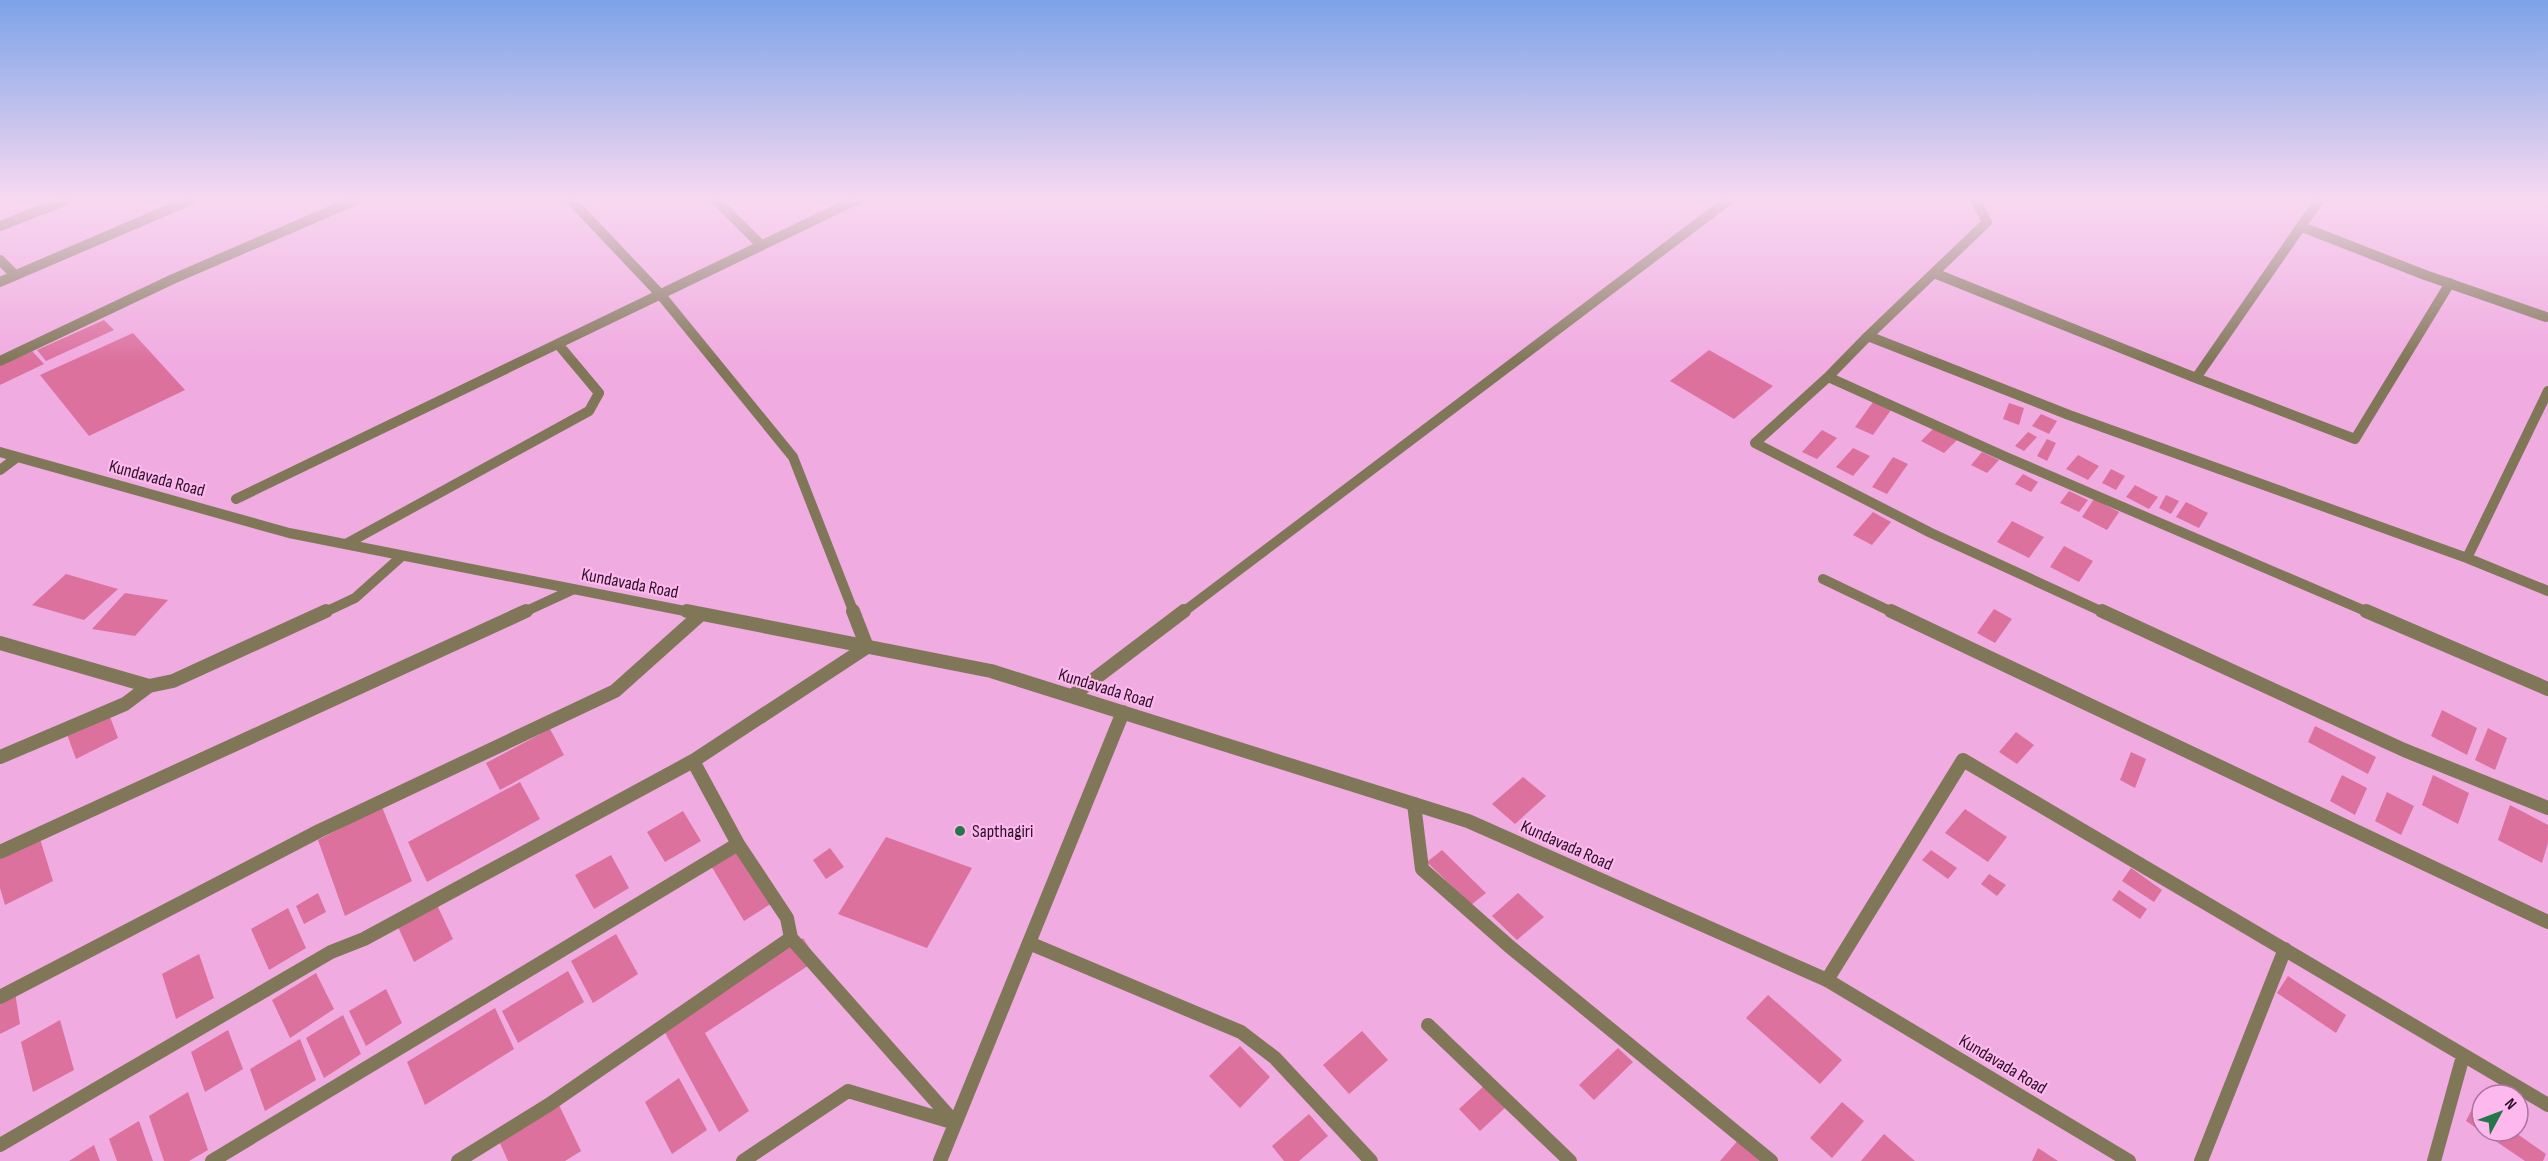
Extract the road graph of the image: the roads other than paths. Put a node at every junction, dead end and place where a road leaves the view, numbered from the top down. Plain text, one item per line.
1 (66, 253) edge
2 (233, 253) edge
3 (621, 253) edge
4 (744, 253) edge
5 (1658, 253) edge
6 (1955, 253) edge
7 (2284, 253) edge
8 (2371, 253) edge
9 (0, 260) edge
10 (1934, 273) junction
11 (15, 275) junction
12 (0, 282) edge
13 (2450, 283) junction
14 (660, 294) junction
15 (2547, 316) edge
16 (1868, 336) junction
17 (558, 344) junction
18 (0, 361) edge
19 (1828, 376) junction
20 (2196, 378) junction
21 (2548, 392) edge
22 (0, 452) edge
23 (16, 458) junction
24 (0, 470) edge
25 (236, 500) dead end
26 (346, 544) junction
27 (402, 556) junction
28 (2467, 558) junction
29 (1823, 579) dead end
30 (572, 590) junction
31 (2548, 591) edge
32 (700, 615) junction
33 (0, 643) edge
34 (867, 647) junction
35 (149, 686) junction
36 (2548, 689) edge
37 (1072, 696) junction
38 (1123, 712) junction
39 (0, 757) edge
40 (693, 761) junction
41 (1414, 804) junction
42 (2548, 808) edge
43 (738, 844) junction
44 (0, 852) edge
45 (2548, 922) edge
46 (791, 938) junction
47 (1029, 943) junction
48 (2285, 949) junction
49 (1827, 980) junction
50 (0, 997) edge
51 (1428, 1025) dead end
52 (2463, 1056) junction
53 (2548, 1105) edge
54 (955, 1123) junction
55 (0, 1145) edge
56 (212, 1161) edge
57 (458, 1161) edge
58 (743, 1161) edge
59 (940, 1161) edge
60 (1371, 1161) edge
61 (1570, 1161) edge
62 (1771, 1161) edge
63 (2129, 1161) edge
64 (2201, 1161) edge
65 (2434, 1161) edge

1 - 11 street
2 - 18 street
3 - 14 street
4 - 14 street
5 - 37 street
6 - 10 street
7 - 20 street
8 - 13 street
9 - 11 street
10 - 16 street
10 - 20 street
11 - 12 street
13 - 15 street
13 - 20 street
14 - 17 street
14 - 34 street
16 - 19 street
16 - 28 street
17 - 25 street
17 - 26 street
19 - 36 street
19 - 42 street
21 - 28 street
22 - 23 street, Kundavada Road
23 - 24 street
23 - 26 street, Kundavada Road
26 - 27 street, Kundavada Road
27 - 30 street, Kundavada Road
27 - 35 street
28 - 31 street
29 - 45 street
30 - 32 street, Kundavada Road
30 - 44 street
32 - 34 street, Kundavada Road
32 - 50 street
33 - 35 street
34 - 37 street, Kundavada Road
34 - 40 street
35 - 39 street
37 - 38 street, Kundavada Road
38 - 41 street, Kundavada Road
38 - 47 street
40 - 43 street
40 - 55 street
41 - 49 street, Kundavada Road
41 - 62 street
43 - 46 street
43 - 56 street
46 - 54 street
46 - 57 street
47 - 54 street
47 - 60 street
48 - 49 street
48 - 52 street
48 - 64 street
49 - 63 street, Kundavada Road
51 - 61 street
52 - 53 street
52 - 65 street
54 - 58 street
54 - 59 street

